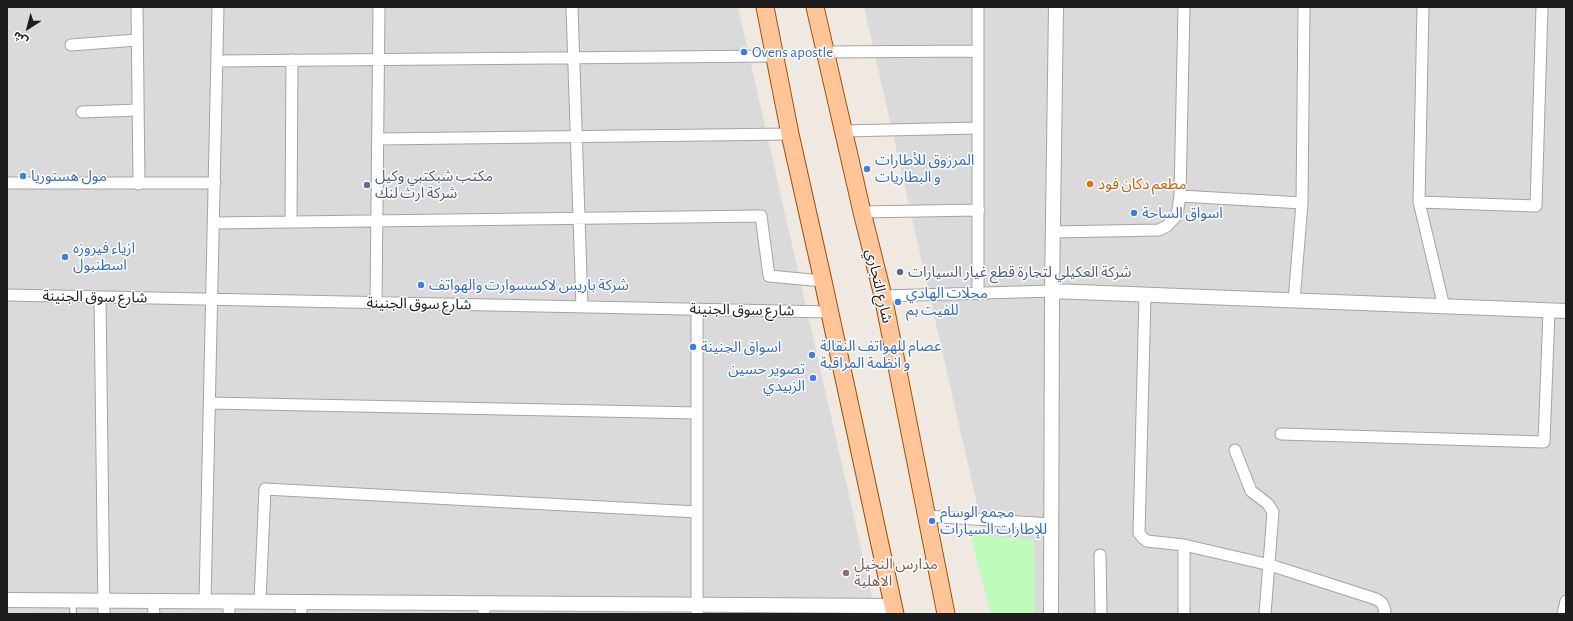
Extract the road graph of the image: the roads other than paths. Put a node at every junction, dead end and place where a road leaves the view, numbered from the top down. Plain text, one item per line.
1 (137, 7) edge
2 (218, 7) edge
3 (379, 7) edge
4 (572, 7) edge
5 (765, 7) edge
6 (815, 7) edge
7 (978, 7) edge
8 (1056, 7) edge
9 (1184, 7) edge
10 (1304, 7) edge
11 (1423, 7) edge
12 (1542, 7) edge
13 (137, 40) junction
14 (71, 45) dead end
15 (978, 51) junction
16 (824, 52) junction
17 (774, 56) junction
18 (574, 58) junction
19 (378, 59) junction
20 (292, 60) junction
21 (217, 61) junction
22 (138, 110) junction
23 (82, 112) dead end
24 (978, 128) junction
25 (843, 131) junction
26 (790, 134) junction
27 (577, 137) junction
28 (378, 139) junction
29 (7, 183) edge
30 (214, 183) junction
31 (140, 184) junction
32 (1180, 196) junction
33 (1419, 202) junction
34 (1302, 203) junction
35 (979, 210) junction
36 (862, 212) junction
37 (579, 218) junction
38 (377, 220) junction
39 (291, 221) junction
40 (214, 223) junction
41 (1053, 232) junction
42 (823, 280) junction
43 (1052, 291) junction
44 (978, 294) junction
45 (1145, 295) junction
46 (7, 296) edge
47 (883, 296) junction
48 (100, 298) junction
49 (212, 300) junction
50 (1294, 301) junction
51 (376, 303) junction
52 (582, 307) junction
53 (1444, 307) junction
54 (697, 310) junction
55 (1549, 311) junction
56 (1566, 311) edge
57 (830, 312) junction
58 (210, 404) junction
59 (697, 413) junction
60 (1281, 434) dead end
61 (1235, 450) dead end
62 (697, 512) junction
63 (926, 516) junction
64 (1051, 524) junction
65 (1184, 545) junction
66 (1100, 555) dead end
67 (1270, 565) junction
68 (7, 600) edge
69 (73, 600) junction
70 (205, 601) junction
71 (260, 601) junction
72 (1566, 601) edge
73 (104, 607) edge
74 (153, 607) edge
75 (229, 608) edge
76 (301, 608) edge
77 (484, 609) edge
78 (697, 609) edge
79 (894, 610) edge
80 (73, 614) edge
81 (946, 614) edge
82 (1051, 614) edge
83 (1101, 614) edge
84 (1184, 614) edge
85 (1265, 614) edge
86 (1384, 614) edge
87 (1563, 614) edge

1 - 13 street
2 - 21 street
3 - 19 street
4 - 18 street
5 - 17 main road
6 - 16 main road, شارع التجاري
7 - 15 street
8 - 41 street
9 - 32 street
10 - 34 street
11 - 33 street
12 - 33 street
13 - 14 street
13 - 22 street
15 - 16 street
15 - 24 street
16 - 25 main road, شارع التجاري
17 - 18 street
17 - 26 main road
18 - 19 street
18 - 27 street
19 - 20 street
19 - 28 street
20 - 21 street
20 - 39 street
21 - 30 street
22 - 23 street
22 - 31 street
24 - 25 street
24 - 35 street
25 - 36 main road, شارع التجاري
26 - 27 street
26 - 42 main road
27 - 28 street
27 - 37 street
28 - 38 street
29 - 31 street
30 - 31 street
30 - 40 street
32 - 34 street
32 - 41 street
33 - 53 street
34 - 50 street
35 - 36 street
35 - 44 street
36 - 47 main road, شارع التجاري
37 - 38 street
37 - 42 street
37 - 52 street
38 - 39 street
38 - 51 street
39 - 40 street
40 - 49 street
41 - 43 street
42 - 57 main road
43 - 44 street
43 - 45 street
43 - 64 street
44 - 47 street
45 - 50 street
45 - 65 street
46 - 48 street, شارع سوق الجنينة
47 - 63 main road, شارع التجاري
48 - 49 street, شارع سوق الجنينة
48 - 73 street
49 - 51 street, شارع سوق الجنينة
49 - 58 street
50 - 53 street
51 - 52 street, شارع سوق الجنينة
52 - 54 street, شارع سوق الجنينة
53 - 55 street
54 - 57 street, شارع سوق الجنينة
54 - 59 street
55 - 56 street
55 - 60 street
57 - 79 main road
58 - 59 street
58 - 70 street
59 - 62 street
61 - 67 street
62 - 71 street
62 - 78 street
63 - 64 street
63 - 81 main road, شارع التجاري
64 - 82 street
65 - 67 street
65 - 84 street
66 - 83 street
67 - 85 street
67 - 86 street
68 - 69 street
69 - 73 street
69 - 80 lane
70 - 74 street
70 - 75 street
71 - 75 street
71 - 76 street
72 - 87 street
73 - 74 street
76 - 77 street
77 - 78 street
78 - 79 street

